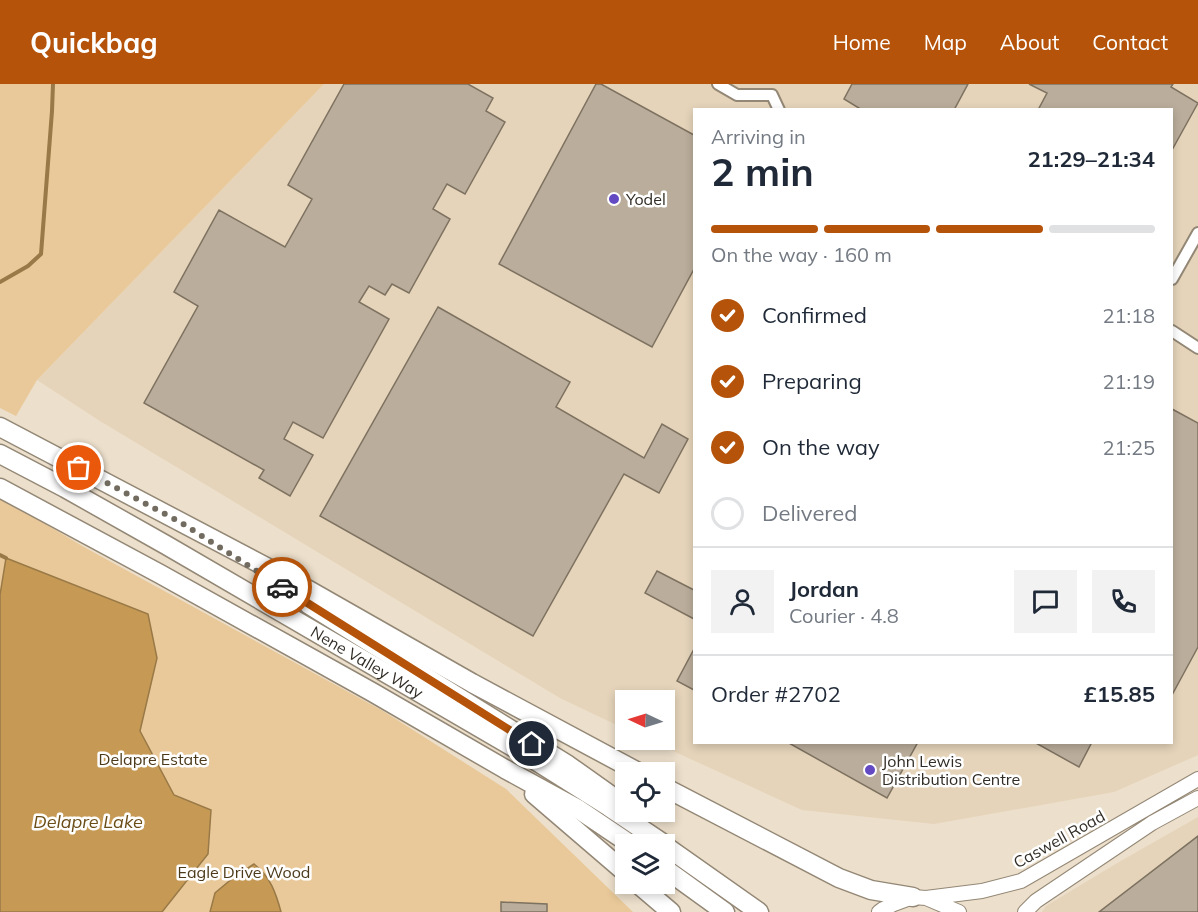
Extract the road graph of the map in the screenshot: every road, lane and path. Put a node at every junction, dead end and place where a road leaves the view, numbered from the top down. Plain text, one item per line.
1 (718, 84) edge
2 (774, 89) edge
3 (779, 108) edge
4 (1198, 233) edge
5 (1173, 277) edge
6 (1173, 332) edge
7 (1198, 348) edge
8 (0, 427) edge
9 (0, 454) edge
10 (0, 488) edge
11 (180, 522) junction
12 (619, 762) edge
13 (505, 769) junction
14 (1198, 779) edge
15 (675, 793) edge
16 (615, 797) edge
17 (1198, 798) edge
18 (645, 822) edge
19 (615, 834) edge
20 (648, 834) edge
21 (675, 852) edge
22 (688, 861) junction
23 (615, 864) edge
24 (675, 876) edge
25 (650, 894) edge
26 (919, 898) junction
27 (671, 912) edge
28 (724, 912) edge
29 (759, 912) edge
30 (879, 912) edge
31 (959, 912) edge
32 (1025, 912) edge

1 - 2 street
2 - 3 street
4 - 5 street
6 - 7 street
8 - 11 highway
9 - 20 highway, Nene Valley Way
10 - 13 highway, Nene Valley Way
11 - 12 highway
11 - 16 highway
13 - 19 highway, Nene Valley Way
13 - 23 highway
14 - 26 street, Caswell Road
15 - 26 highway
17 - 32 street, Caswell Road
18 - 22 highway
21 - 22 highway, Nene Valley Way
22 - 29 highway, Nene Valley Way
24 - 28 highway
25 - 27 highway
26 - 30 street, Caswell Road
26 - 31 street

